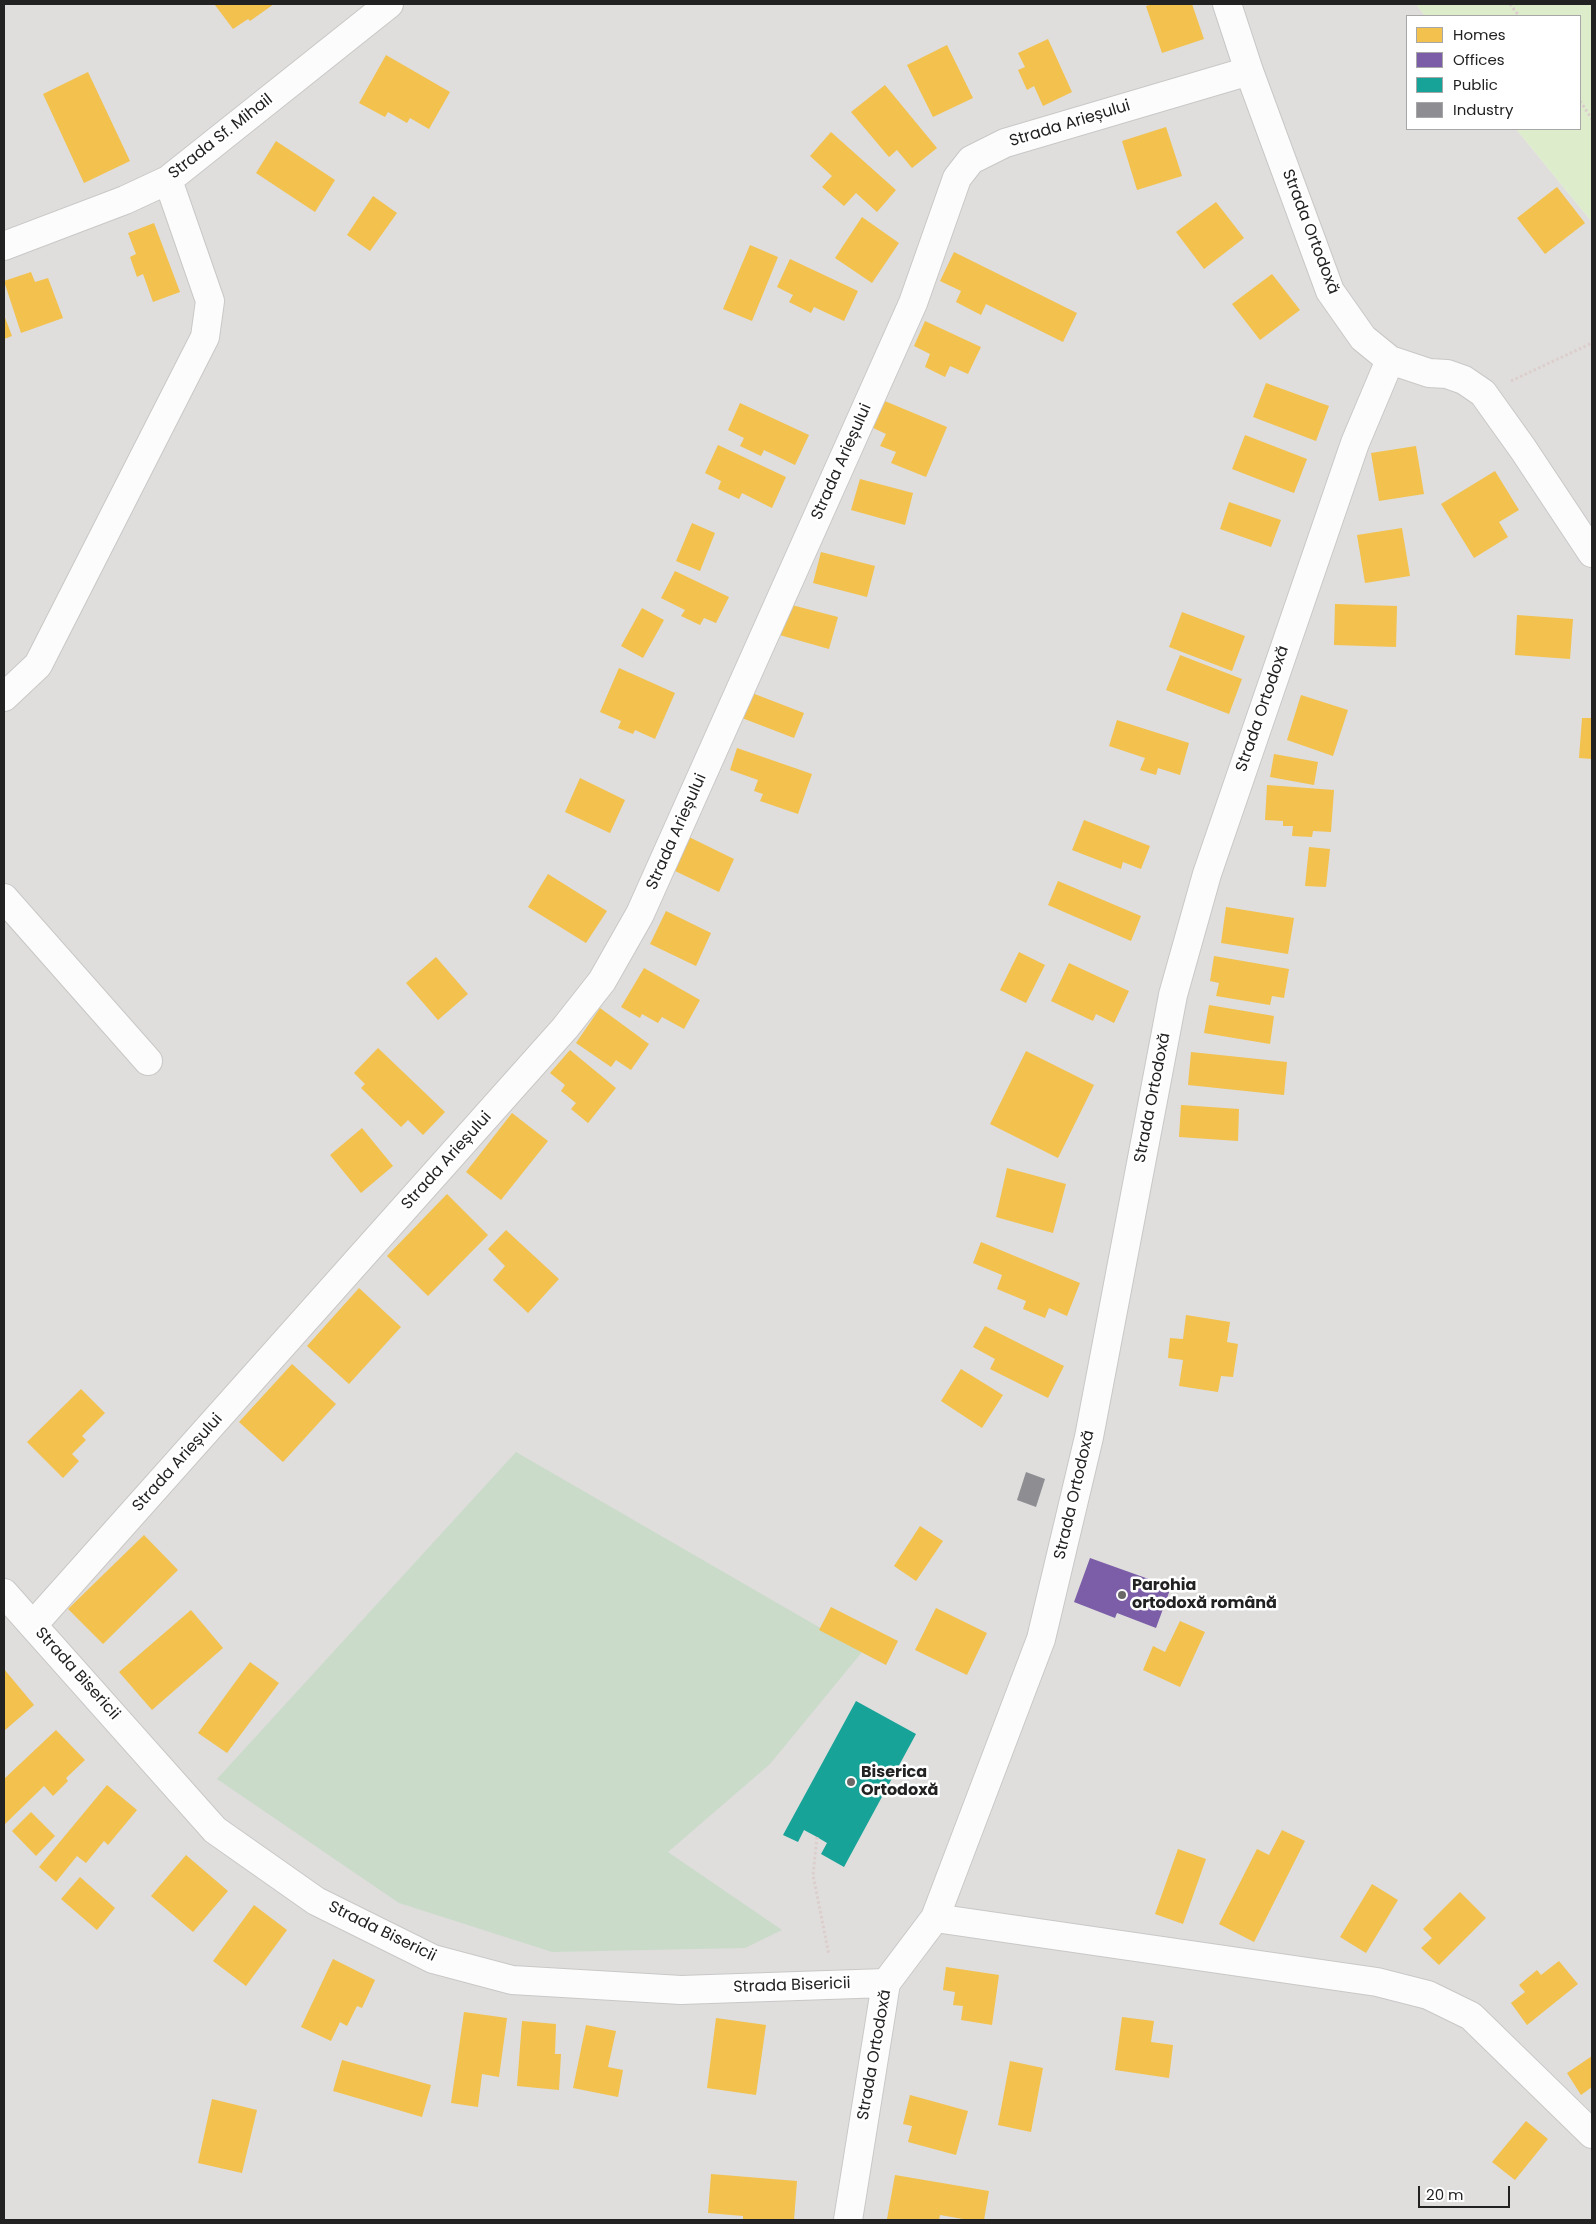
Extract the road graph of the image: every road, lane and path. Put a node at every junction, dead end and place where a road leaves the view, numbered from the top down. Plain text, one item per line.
1 (389, 4) edge
2 (1227, 4) edge
3 (1510, 4) edge
4 (1517, 15) edge
5 (1249, 71) junction
6 (1581, 102) edge
7 (1592, 119) edge
8 (168, 180) junction
9 (4, 246) edge
10 (1592, 344) edge
11 (1390, 360) junction
12 (1483, 394) junction
13 (1592, 553) edge
14 (4, 696) edge
15 (4, 898) edge
16 (148, 1061) dead end
17 (4, 1593) edge
18 (34, 1625) junction
19 (817, 1837) dead end
20 (935, 1918) junction
21 (886, 1983) junction
22 (836, 1985) junction
23 (1592, 2134) edge
24 (848, 2220) edge

1 - 8 street, Strada Sf. Mihail
2 - 5 street, Strada Ortodoxă
3 - 4 path
5 - 11 street, Strada Ortodoxă
5 - 18 street, Strada Arieșului
6 - 7 path
8 - 9 street, Strada Sf. Mihail
8 - 14 street
10 - 12 path
11 - 12 street
11 - 20 street, Strada Ortodoxă
12 - 13 street
15 - 16 street
17 - 18 street, Strada Bisericii
18 - 22 street, Strada Bisericii
19 - 22 path
20 - 21 street, Strada Ortodoxă
20 - 23 street
21 - 22 street, Strada Bisericii
21 - 24 street, Strada Ortodoxă

